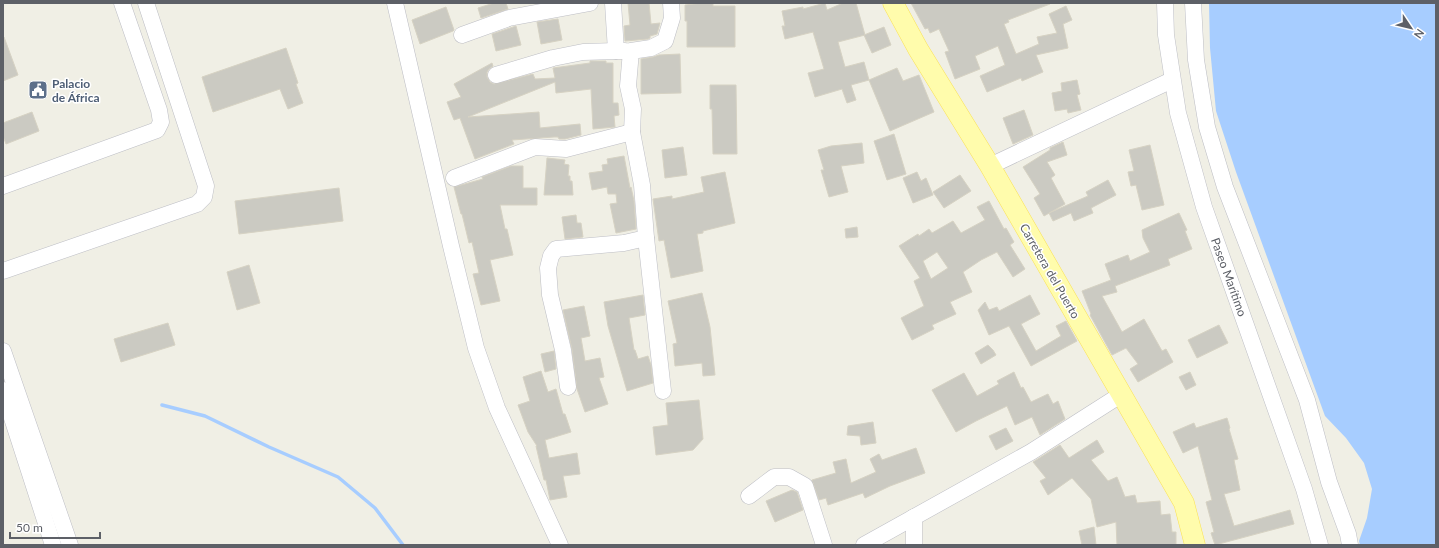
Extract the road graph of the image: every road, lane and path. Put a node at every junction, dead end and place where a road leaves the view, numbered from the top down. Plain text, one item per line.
1 (122, 3) edge
2 (146, 3) edge
3 (395, 3) edge
4 (590, 3) edge
5 (613, 3) edge
6 (671, 3) edge
7 (893, 3) edge
8 (1164, 3) edge
9 (1193, 3) edge
10 (462, 35) dead end
11 (623, 51) junction
12 (496, 74) dead end
13 (1172, 80) junction
14 (632, 132) junction
15 (990, 166) junction
16 (454, 178) dead end
17 (3, 186) edge
18 (646, 238) junction
19 (3, 271) edge
20 (3, 351) edge
21 (568, 387) dead end
22 (3, 390) edge
23 (663, 391) dead end
24 (1122, 394) junction
25 (749, 496) dead end
26 (914, 517) junction
27 (61, 545) edge
28 (560, 545) edge
29 (824, 545) edge
30 (864, 545) edge
31 (914, 545) edge
32 (1195, 545) edge
33 (1320, 545) edge
34 (1350, 545) edge

1 - 17 street
2 - 19 street
3 - 28 street
4 - 10 street
5 - 11 street
6 - 11 street
7 - 15 main road, Carretera del Puerto
8 - 13 street, Paseo Marítimo
9 - 34 street
11 - 12 street
11 - 14 street
13 - 15 street
13 - 33 street, Paseo Marítimo
14 - 16 street
14 - 18 street
15 - 24 main road, Carretera del Puerto
18 - 21 street
18 - 23 street
20 - 27 street
22 - 27 street
24 - 26 street
24 - 32 main road, Carretera del Puerto
25 - 29 street
26 - 30 street
26 - 31 street

